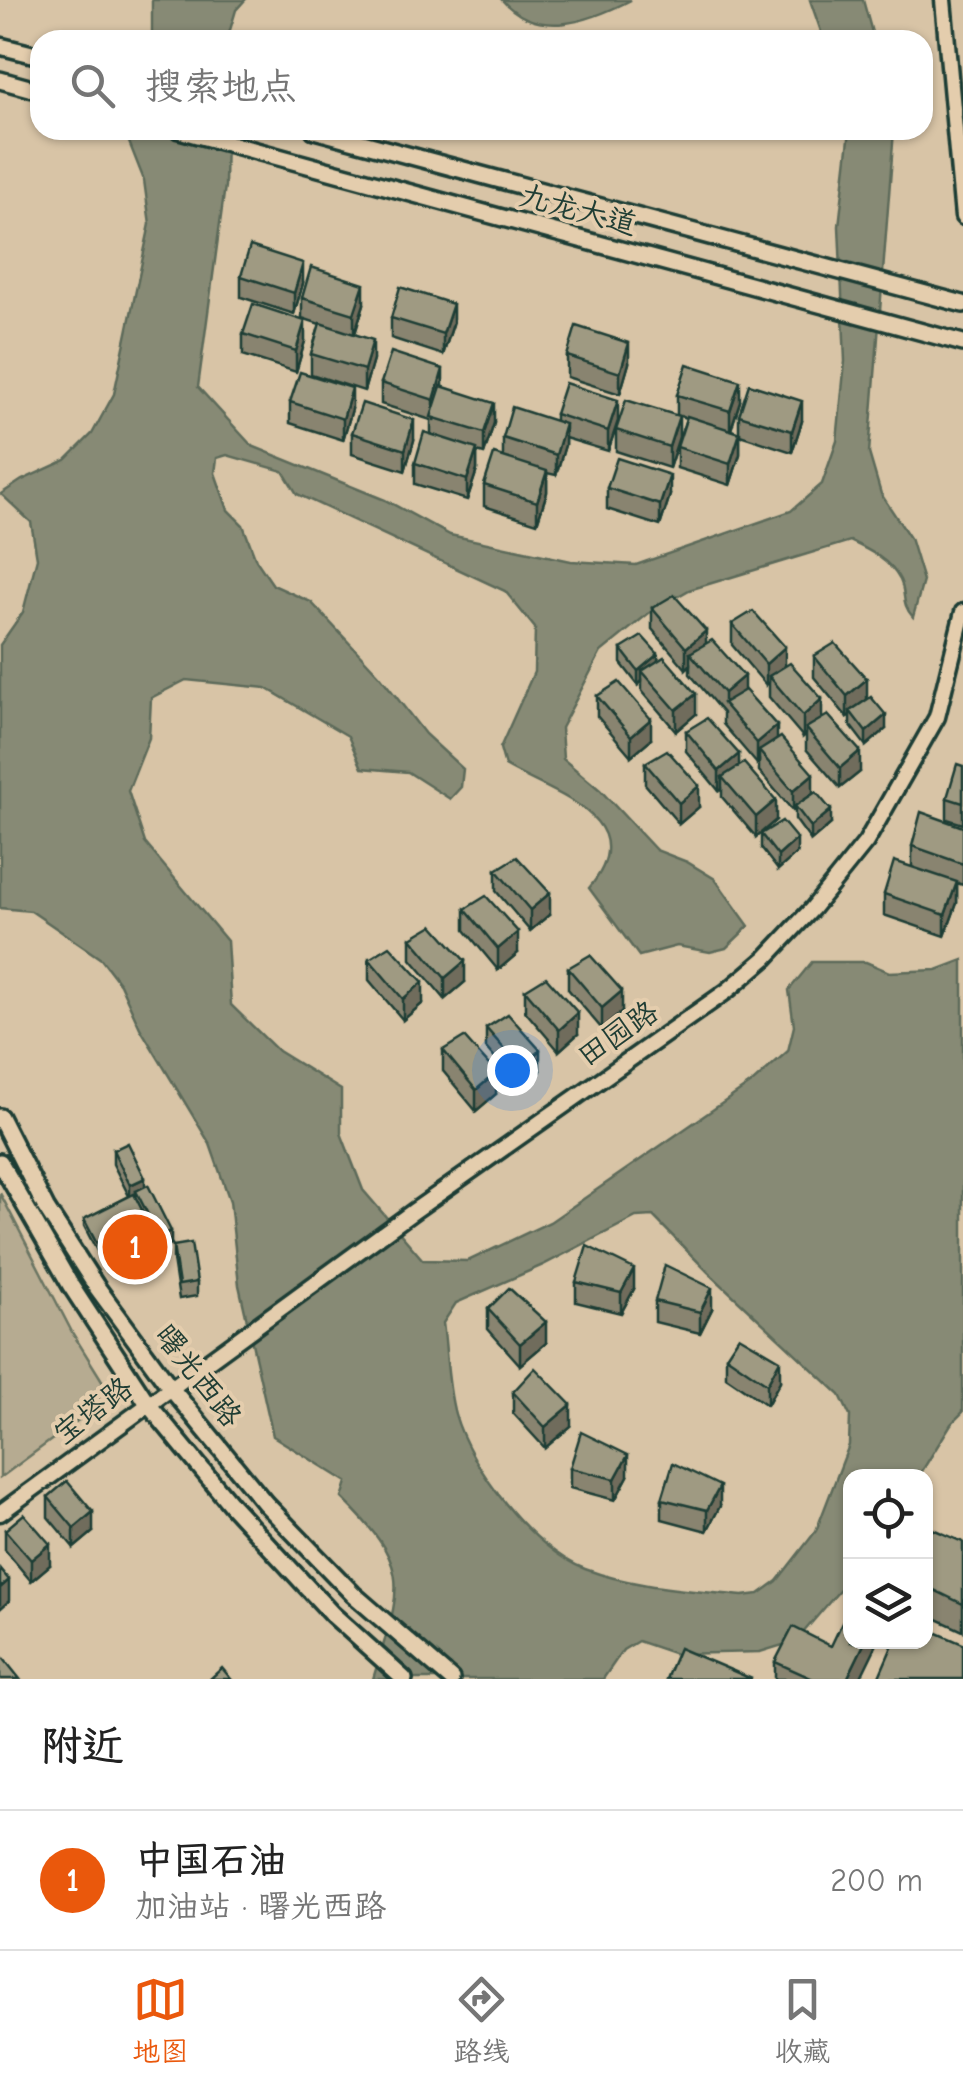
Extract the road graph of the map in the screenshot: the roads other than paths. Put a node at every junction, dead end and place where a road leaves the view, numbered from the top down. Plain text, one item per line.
1 (943, 0) edge
2 (0, 46) edge
3 (30, 54) edge
4 (0, 80) edge
5 (30, 88) edge
6 (215, 140) edge
7 (351, 140) edge
8 (963, 217) edge
9 (963, 304) edge
10 (963, 342) edge
11 (963, 612) edge
12 (0, 1118) edge
13 (0, 1162) edge
14 (170, 1387) junction
15 (148, 1404) junction
16 (0, 1513) edge
17 (404, 1679) edge
18 (452, 1679) edge

1 - 8 street
2 - 3 main road
4 - 5 main road
6 - 10 main road, 九龙大道
7 - 9 main road, 九龙大道
11 - 14 street, 田园路
12 - 14 main road, 曙光西路
13 - 15 main road, 曙光西路
14 - 15 street, 宝塔路
14 - 18 main road, 曙光西路
15 - 16 street, 宝塔路
15 - 17 main road, 曙光西路

